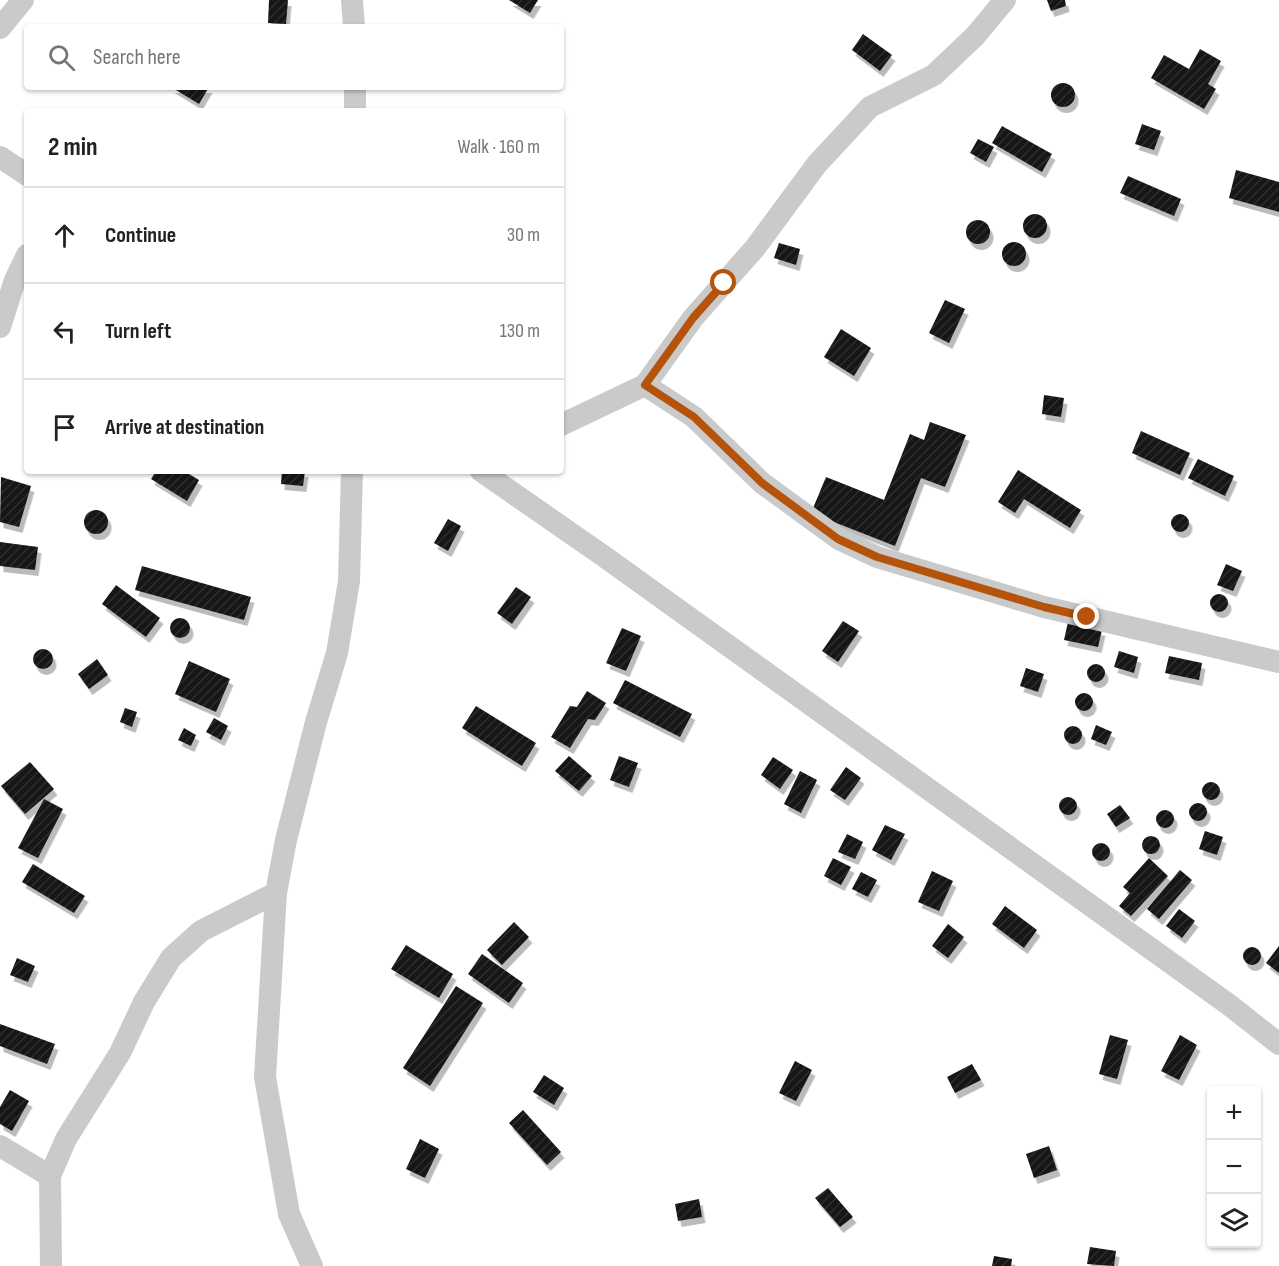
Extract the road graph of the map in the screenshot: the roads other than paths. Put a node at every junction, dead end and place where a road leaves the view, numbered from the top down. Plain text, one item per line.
1 (23, 0) edge
2 (351, 0) edge
3 (1005, 0) edge
4 (354, 24) edge
5 (0, 28) edge
6 (355, 90) edge
7 (355, 108) edge
8 (0, 157) edge
9 (24, 173) edge
10 (24, 261) edge
11 (0, 327) edge
12 (645, 385) junction
13 (564, 424) edge
14 (352, 474) edge
15 (490, 474) edge
16 (1279, 662) edge
17 (276, 893) junction
18 (1279, 1044) edge
19 (0, 1146) edge
20 (50, 1176) junction
21 (51, 1266) edge
22 (312, 1266) edge

1 - 5 street
2 - 4 street
3 - 12 street
6 - 7 street
8 - 9 street
10 - 11 street
12 - 13 street
12 - 16 street
14 - 17 street
15 - 18 street
17 - 20 street
17 - 22 street
19 - 20 street
20 - 21 street

